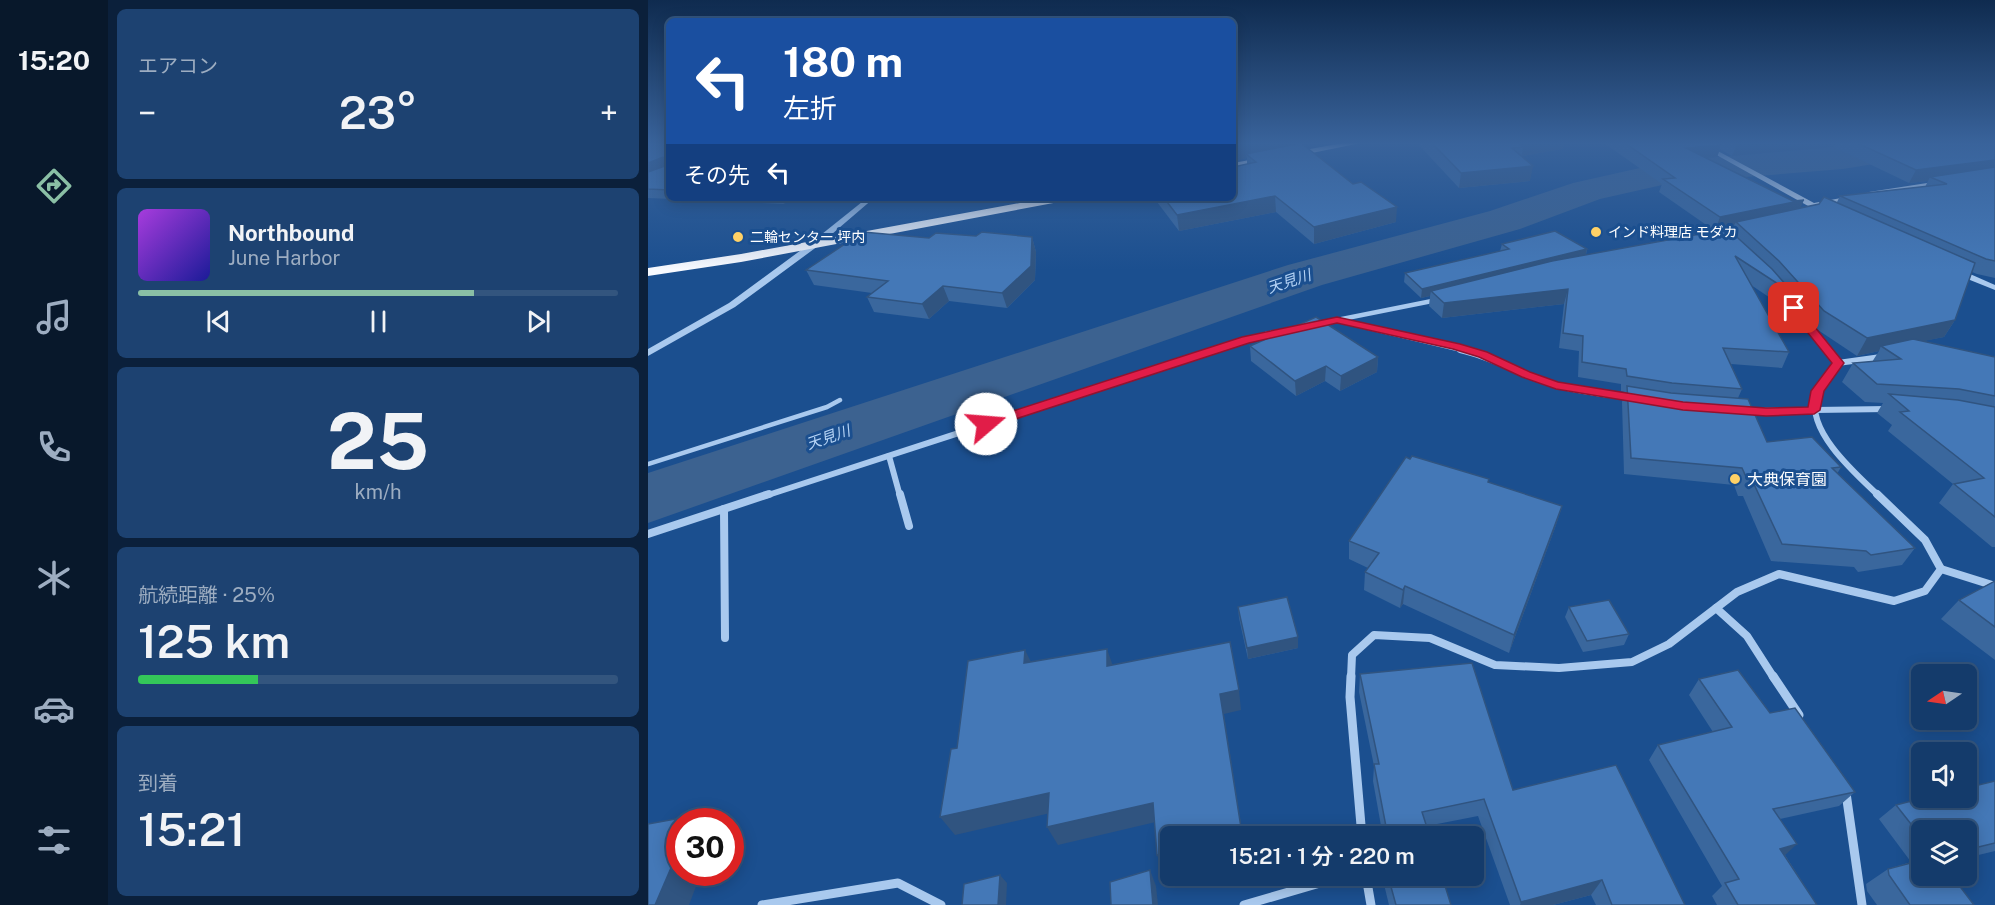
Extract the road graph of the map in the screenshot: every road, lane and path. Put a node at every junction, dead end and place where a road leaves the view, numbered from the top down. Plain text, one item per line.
1 (1775, 185) edge
2 (1921, 185) edge
3 (867, 201) edge
4 (1048, 201) edge
5 (1814, 206) junction
6 (1824, 210) edge
7 (1810, 215) edge
8 (815, 244) junction
9 (1951, 268) edge
10 (648, 272) edge
11 (1995, 288) edge
12 (1778, 291) edge
13 (1447, 298) edge
14 (1337, 320) junction
15 (1306, 326) edge
16 (1296, 328) edge
17 (648, 353) edge
18 (1893, 354) edge
19 (1838, 363) junction
20 (840, 400) dead end
21 (1643, 400) edge
22 (1893, 409) edge
23 (1814, 410) junction
24 (1743, 411) edge
25 (889, 456) junction
26 (648, 464) edge
27 (724, 509) junction
28 (909, 526) dead end
29 (648, 534) edge
30 (1941, 569) junction
31 (1995, 586) edge
32 (1716, 608) junction
33 (724, 638) dead end
34 (1803, 721) edge
35 (1846, 788) edge
36 (1361, 826) edge
37 (1310, 886) edge
38 (1368, 886) edge
39 (762, 905) edge
40 (941, 905) edge
41 (1244, 905) edge
42 (1371, 905) edge
43 (1862, 905) edge

1 - 5 main road
2 - 5 main road
3 - 8 street
4 - 8 highway
5 - 6 street
5 - 7 street
8 - 10 highway
8 - 17 street
9 - 11 street
12 - 19 street
13 - 14 street
14 - 15 street
14 - 21 street
16 - 25 street
18 - 19 street
19 - 23 street
20 - 26 lane
22 - 23 street
23 - 24 street
23 - 30 street
25 - 27 street
25 - 28 street
27 - 29 street
27 - 33 street
30 - 31 street
30 - 32 street
32 - 34 street
32 - 36 street
35 - 43 street
37 - 41 street
38 - 42 street
39 - 40 street

